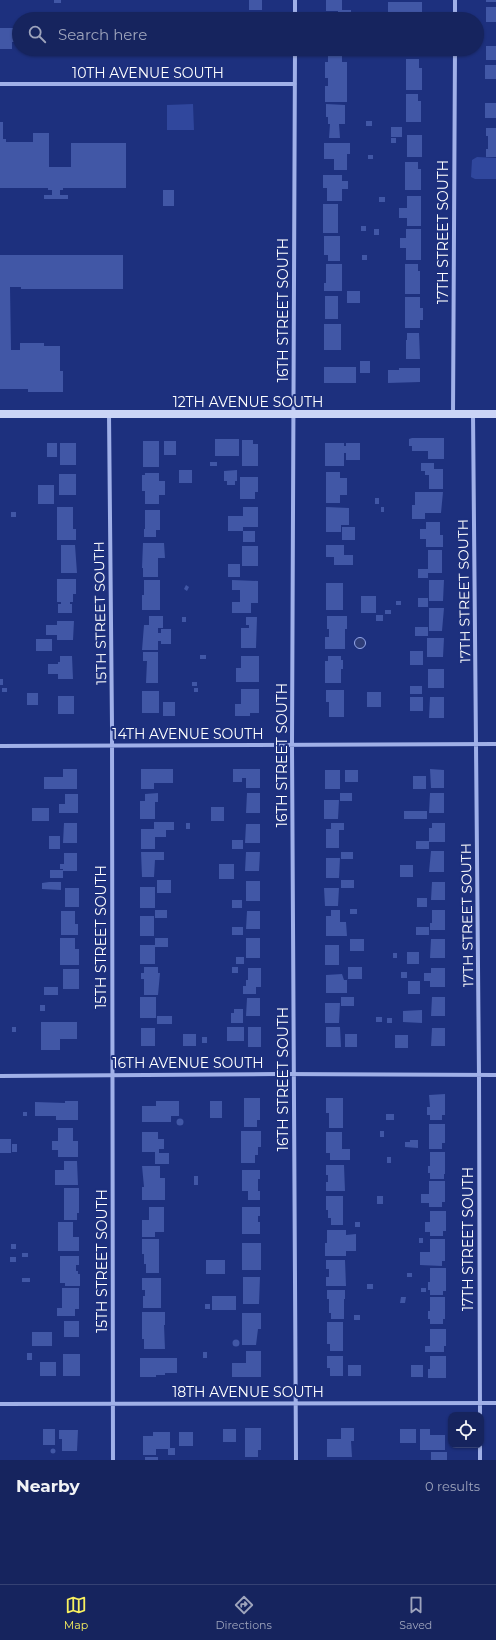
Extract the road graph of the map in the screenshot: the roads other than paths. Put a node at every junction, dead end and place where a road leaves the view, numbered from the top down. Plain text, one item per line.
1 (295, 0) edge
2 (455, 0) edge
3 (295, 12) edge
4 (455, 12) edge
5 (295, 56) edge
6 (455, 56) edge
7 (0, 84) edge
8 (295, 84) junction
9 (0, 414) edge
10 (109, 414) junction
11 (453, 414) junction
12 (473, 414) junction
13 (496, 414) edge
14 (293, 415) junction
15 (112, 744) junction
16 (476, 744) junction
17 (496, 744) edge
18 (292, 745) junction
19 (0, 746) edge
20 (294, 1074) junction
21 (112, 1075) junction
22 (479, 1075) junction
23 (496, 1075) edge
24 (0, 1076) edge
25 (296, 1402) junction
26 (480, 1403) junction
27 (496, 1403) edge
28 (0, 1404) edge
29 (113, 1404) junction
30 (480, 1412) edge
31 (480, 1448) edge
32 (113, 1460) edge
33 (296, 1460) edge
34 (480, 1460) edge

1 - 3 street
2 - 4 street
5 - 8 street, 16TH STREET SOUTH
6 - 11 street, 17TH STREET SOUTH
7 - 8 street, 10TH AVENUE SOUTH
8 - 14 street, 16TH STREET SOUTH
9 - 10 street, 12TH AVENUE SOUTH
10 - 14 street, 12TH AVENUE SOUTH
10 - 15 street, 15TH STREET SOUTH
11 - 12 street, 12TH AVENUE SOUTH
11 - 14 street, 12TH AVENUE SOUTH
12 - 13 street, 12TH AVENUE SOUTH
12 - 16 street, 17TH STREET SOUTH
14 - 18 street, 16TH STREET SOUTH
15 - 18 street, 14TH AVENUE SOUTH
15 - 19 street, 14TH AVENUE SOUTH
15 - 21 street, 15TH STREET SOUTH
16 - 17 street, 14TH AVENUE SOUTH
16 - 18 street, 14TH AVENUE SOUTH
16 - 22 street, 17TH STREET SOUTH
18 - 20 street, 16TH STREET SOUTH
20 - 21 street, 16TH AVENUE SOUTH
20 - 22 street, 16TH AVENUE SOUTH
20 - 25 street, 16TH STREET SOUTH
21 - 24 street, 16TH AVENUE SOUTH
21 - 29 street, 15TH STREET SOUTH
22 - 23 street, 16TH AVENUE SOUTH
22 - 26 street, 17TH STREET SOUTH
25 - 26 street, 18TH AVENUE SOUTH
25 - 29 street, 18TH AVENUE SOUTH
25 - 33 street, 16TH STREET SOUTH
26 - 27 street, 18TH AVENUE SOUTH
26 - 30 street, 17TH STREET SOUTH
28 - 29 street, 18TH AVENUE SOUTH
29 - 32 street, 15TH STREET SOUTH
31 - 34 street

